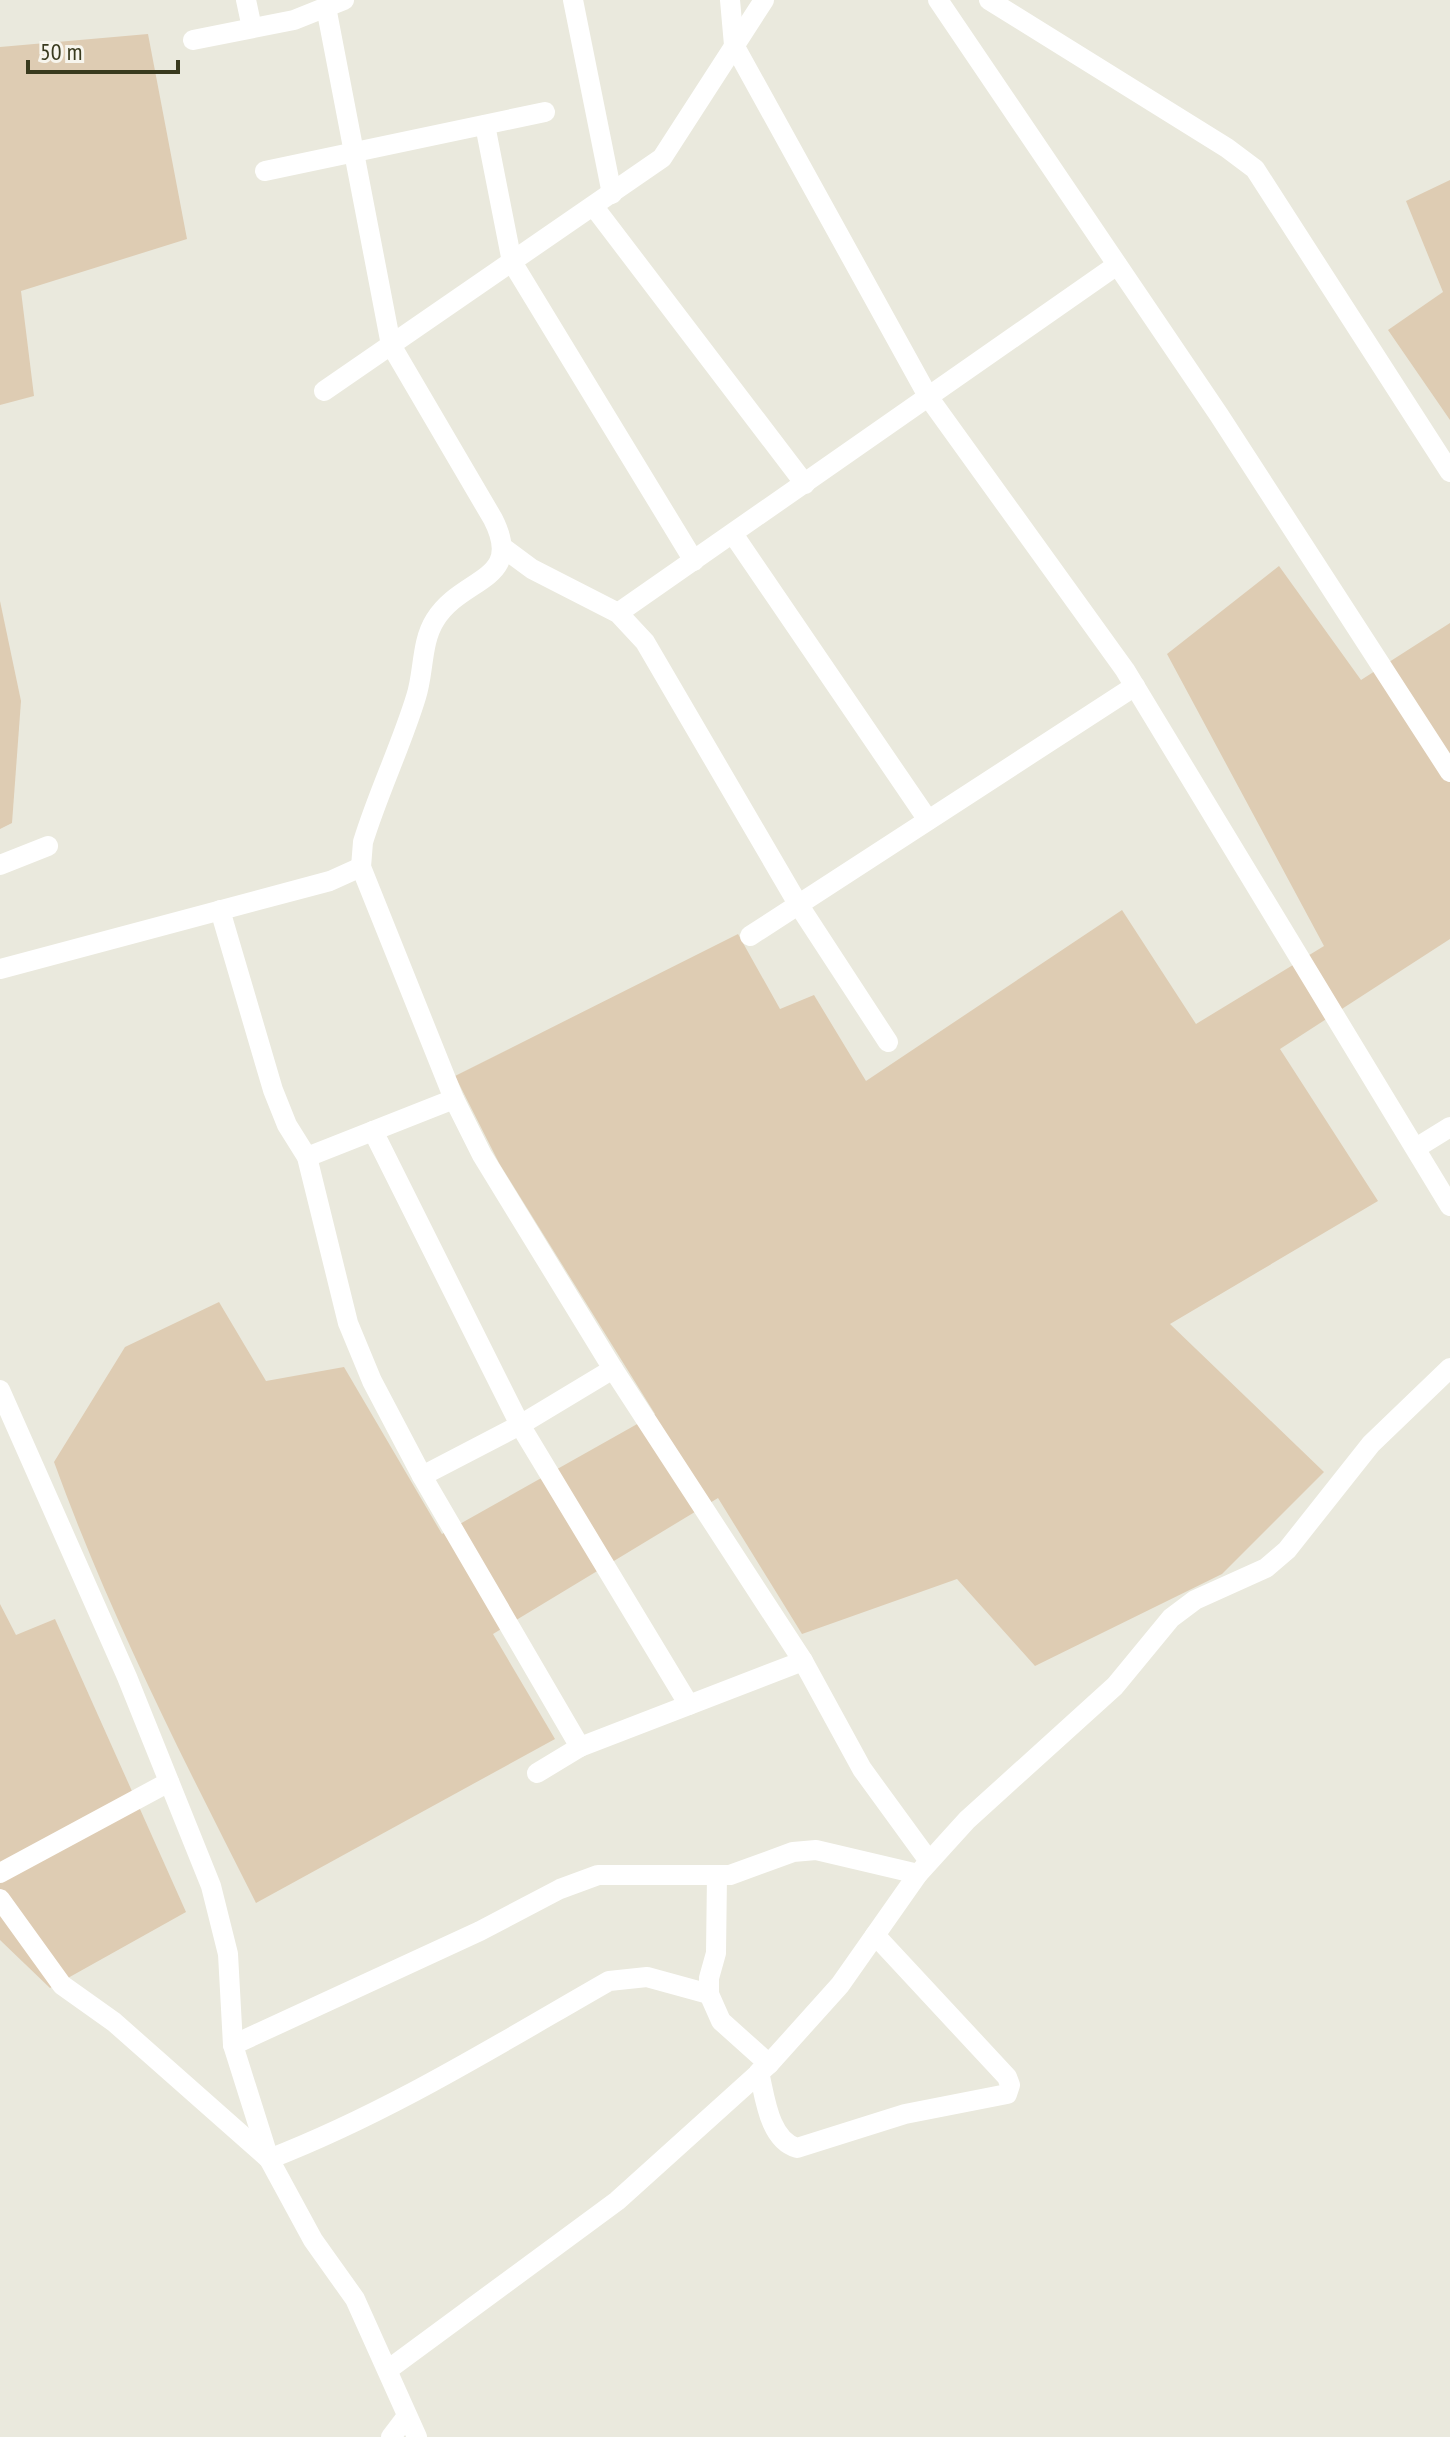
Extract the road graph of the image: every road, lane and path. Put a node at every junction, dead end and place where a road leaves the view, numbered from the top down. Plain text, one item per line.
1 (246, 0) edge
2 (573, 0) edge
3 (730, 0) edge
4 (764, 0) edge
5 (938, 0) edge
6 (989, 0) edge
7 (335, 4) edge
8 (252, 28) junction
9 (193, 40) dead end
10 (734, 45) junction
11 (545, 112) dead end
12 (485, 125) junction
13 (353, 152) junction
14 (265, 171) dead end
15 (612, 194) junction
16 (594, 207) junction
17 (512, 262) junction
18 (1117, 265) junction
19 (391, 345) junction
20 (324, 391) dead end
21 (929, 398) junction
22 (1450, 472) edge
23 (805, 484) junction
24 (733, 534) junction
25 (505, 549) junction
26 (694, 561) junction
27 (618, 613) junction
28 (1135, 686) junction
29 (1450, 772) edge
30 (928, 820) junction
31 (48, 846) dead end
32 (0, 865) edge
33 (361, 867) junction
34 (798, 904) junction
35 (220, 910) junction
36 (750, 936) dead end
37 (0, 969) edge
38 (888, 1042) dead end
39 (454, 1099) junction
40 (1450, 1127) edge
41 (373, 1131) junction
42 (1416, 1148) junction
43 (307, 1157) junction
44 (1450, 1206) edge
45 (1450, 1368) edge
46 (613, 1369) junction
47 (0, 1390) edge
48 (520, 1425) junction
49 (422, 1476) junction
50 (803, 1661) junction
51 (689, 1705) junction
52 (580, 1747) junction
53 (537, 1773) dead end
54 (169, 1782) junction
55 (924, 1868) junction
56 (0, 1873) edge
57 (717, 1875) junction
58 (0, 1899) edge
59 (875, 1935) junction
60 (709, 1994) junction
61 (233, 2045) junction
62 (764, 2068) junction
63 (269, 2159) junction
64 (389, 2369) junction
65 (407, 2416) junction
66 (391, 2437) edge
67 (417, 2437) edge

1 - 8 street
2 - 15 street
3 - 10 street
4 - 10 street
5 - 18 street
6 - 22 street
7 - 8 street
7 - 13 street
8 - 9 street
10 - 15 street
10 - 21 street
11 - 12 street
12 - 13 street
12 - 17 street
13 - 14 street
13 - 19 street
15 - 16 street
16 - 17 street
16 - 23 street
17 - 19 street
17 - 26 street
18 - 21 street
18 - 29 street
19 - 20 street
19 - 25 street
21 - 23 street
21 - 28 street
23 - 24 street
24 - 26 street
24 - 30 street
25 - 27 street
25 - 33 street
26 - 27 street
27 - 34 street
28 - 30 street
28 - 42 street
30 - 34 street
31 - 32 street
33 - 35 street
33 - 39 street
34 - 36 street
34 - 38 street
35 - 37 street
35 - 43 street
39 - 41 street
39 - 46 street
40 - 42 street
41 - 43 street
41 - 48 street
42 - 44 street
43 - 49 street
45 - 55 street
46 - 48 street
46 - 50 street
47 - 54 street
48 - 49 street
48 - 51 street
49 - 52 street
50 - 51 street
50 - 55 street
51 - 52 street
52 - 53 street
54 - 56 street
54 - 61 street
55 - 57 street
55 - 59 street
57 - 60 street
57 - 61 street
58 - 63 street
59 - 62 street
59 - 62 street
60 - 62 street
60 - 63 street
61 - 63 street
62 - 64 street
63 - 64 street
64 - 65 street
65 - 66 street
65 - 67 street

